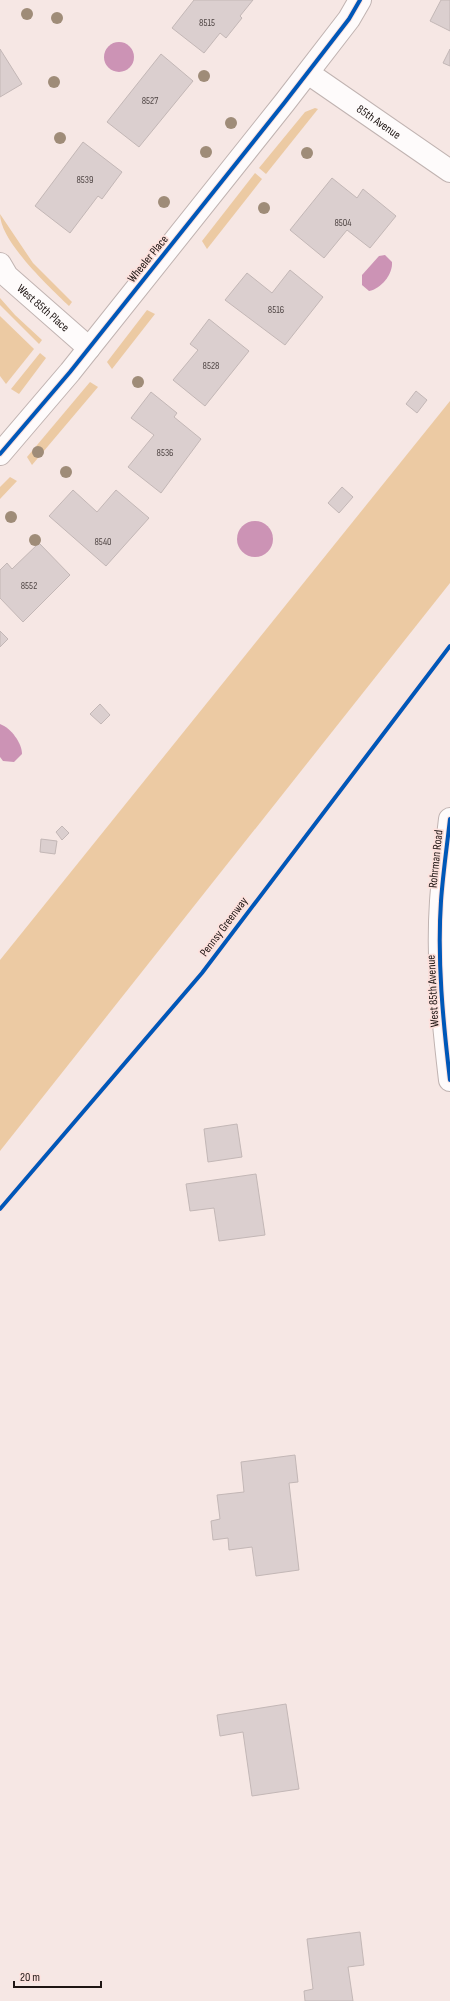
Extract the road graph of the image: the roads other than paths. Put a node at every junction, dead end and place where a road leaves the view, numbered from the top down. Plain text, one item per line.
1 (360, 0) edge
2 (308, 73) junction
3 (450, 171) edge
4 (0, 264) edge
5 (89, 348) junction
6 (0, 454) edge
7 (450, 819) edge
8 (441, 902) joint
9 (450, 1080) edge

1 - 2 street
2 - 3 street, 85th Avenue
2 - 5 street, Wheeler Place
4 - 5 street, West 85th Place
5 - 6 street, Wheeler Place
7 - 8 street, Rohrman Road
8 - 9 street, West 85th Avenue

